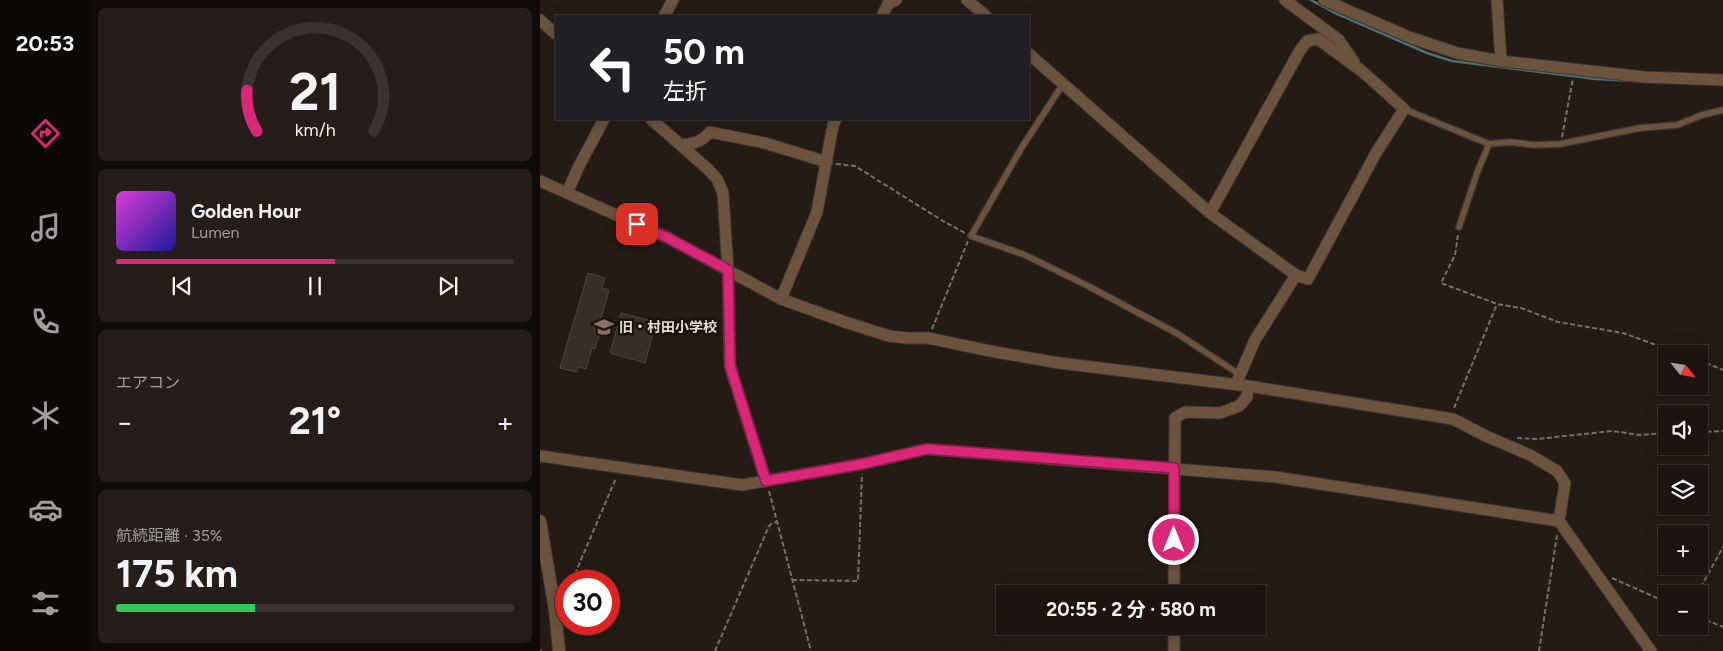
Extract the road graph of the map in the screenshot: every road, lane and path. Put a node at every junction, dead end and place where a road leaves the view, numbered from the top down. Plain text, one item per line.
1 (673, 0) edge
2 (968, 0) edge
3 (1285, 0) edge
4 (1324, 0) edge
5 (1497, 0) edge
6 (888, 1) edge
7 (665, 15) edge
8 (882, 15) edge
9 (985, 15) edge
10 (540, 20) edge
11 (555, 33) edge
12 (1030, 55) edge
13 (1501, 61) junction
14 (1575, 68) junction
15 (1359, 69) junction
16 (1723, 80) edge
17 (1063, 84) junction
18 (1404, 109) junction
19 (1723, 110) edge
20 (603, 120) edge
21 (652, 120) edge
22 (836, 120) edge
23 (1489, 144) junction
24 (1560, 144) junction
25 (680, 145) junction
26 (827, 162) junction
27 (540, 181) edge
28 (567, 193) junction
29 (1210, 213) junction
30 (1459, 227) joint
31 (970, 236) junction
32 (728, 270) junction
33 (1296, 275) junction
34 (781, 299) junction
35 (1496, 304) junction
36 (928, 338) junction
37 (1658, 346) edge
38 (1708, 364) edge
39 (1723, 370) edge
40 (1237, 379) junction
41 (1248, 386) junction
42 (1453, 418) junction
43 (1723, 431) edge
44 (1708, 432) edge
45 (1658, 434) edge
46 (1517, 438) dead end
47 (540, 456) edge
48 (862, 464) junction
49 (620, 468) junction
50 (1174, 468) junction
51 (766, 481) junction
52 (540, 521) edge
53 (1559, 521) junction
54 (777, 522) junction
55 (1723, 547) edge
56 (577, 570) edge
57 (1612, 578) dead end
58 (792, 580) junction
59 (1174, 585) edge
60 (1702, 585) edge
61 (1658, 598) edge
62 (1708, 621) edge
63 (1723, 627) edge
64 (1174, 635) edge
65 (560, 651) edge
66 (715, 651) edge
67 (811, 651) edge
68 (1174, 651) edge
69 (1539, 651) edge
70 (1651, 651) edge

1 - 7 street
2 - 9 street
3 - 15 street
4 - 13 street
5 - 13 street
6 - 8 street
10 - 11 street
12 - 17 street
13 - 14 street
14 - 16 street
14 - 24 path
15 - 18 street
15 - 29 street
17 - 29 street
17 - 31 lane
18 - 23 lane
18 - 33 street
19 - 24 lane
20 - 28 street
21 - 25 street
22 - 26 street
23 - 24 lane
23 - 30 lane
25 - 26 street
25 - 32 street
26 - 31 path
26 - 34 street
27 - 28 street
28 - 32 street
29 - 33 street
30 - 35 path
31 - 36 path
31 - 40 lane
32 - 34 street
32 - 51 street
33 - 40 street
34 - 36 street
35 - 37 path
35 - 42 path
36 - 40 street
38 - 39 path
40 - 41 street
41 - 42 street
41 - 50 street
42 - 53 street
43 - 44 path
45 - 46 path
47 - 49 street
48 - 50 street
48 - 51 street
48 - 58 path
49 - 51 street
49 - 56 path
50 - 53 street
50 - 59 street
51 - 54 path
52 - 65 street
53 - 69 path
53 - 70 street
54 - 58 path
54 - 66 path
55 - 60 path
57 - 61 path
58 - 67 path
62 - 63 path
64 - 68 street

